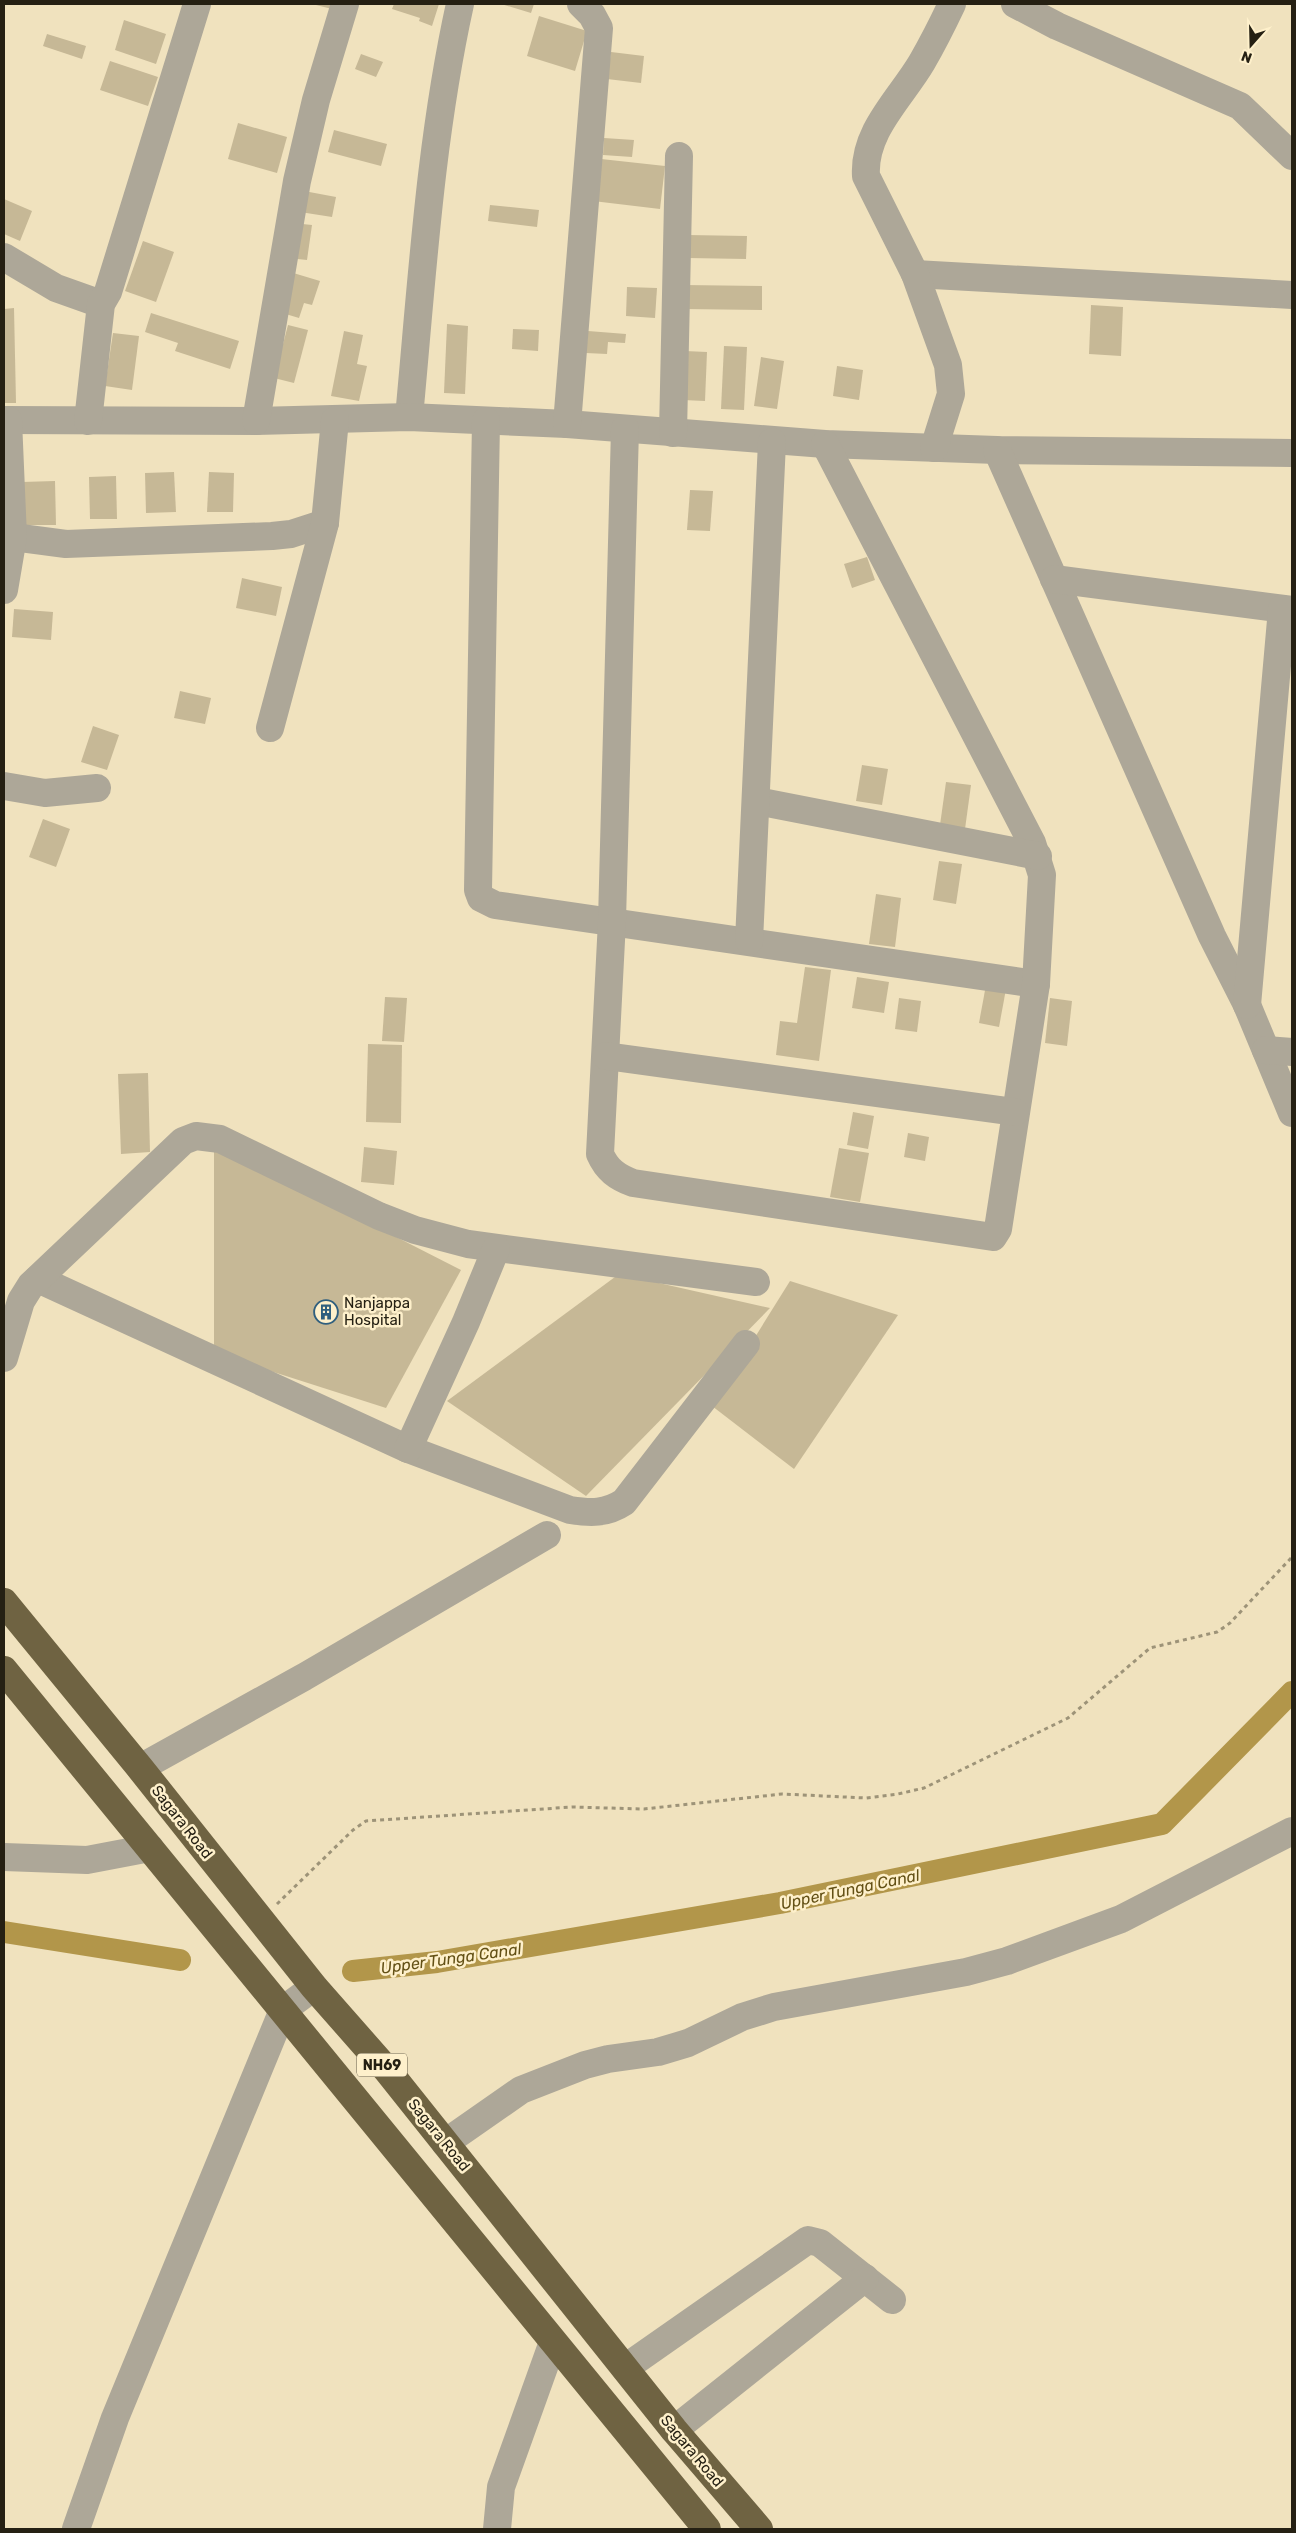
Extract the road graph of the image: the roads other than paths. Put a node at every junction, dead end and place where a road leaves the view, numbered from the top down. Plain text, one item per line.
1 (197, 4) edge
2 (345, 4) edge
3 (460, 4) edge
4 (581, 4) edge
5 (952, 4) edge
6 (1015, 4) edge
7 (679, 156) dead end
8 (1292, 156) edge
9 (4, 257) edge
10 (915, 274) junction
11 (1292, 295) edge
12 (101, 304) junction
13 (409, 417) junction
14 (6, 420) edge
15 (335, 420) junction
16 (88, 421) junction
17 (256, 421) junction
18 (486, 422) junction
19 (567, 424) junction
20 (625, 429) junction
21 (673, 434) junction
22 (772, 442) junction
23 (825, 444) junction
24 (934, 448) junction
25 (997, 450) junction
26 (1292, 453) edge
27 (325, 523) junction
28 (12, 537) junction
29 (1054, 579) junction
30 (4, 590) edge
31 (1287, 610) edge
32 (270, 728) dead end
33 (4, 786) edge
34 (97, 788) dead end
35 (757, 801) junction
36 (1038, 856) junction
37 (612, 921) junction
38 (750, 941) junction
39 (1036, 984) junction
40 (1247, 1005) junction
41 (1279, 1051) edge
42 (606, 1056) junction
43 (1015, 1112) junction
44 (1292, 1113) edge
45 (496, 1249) junction
46 (38, 1279) junction
47 (756, 1282) dead end
48 (746, 1344) dead end
49 (4, 1358) edge
50 (408, 1449) junction
51 (547, 1535) dead end
52 (4, 1602) edge
53 (4, 1670) edge
54 (140, 1768) junction
55 (1292, 1831) edge
56 (150, 1848) junction
57 (4, 1857) edge
58 (314, 1987) junction
59 (283, 2010) junction
60 (445, 2143) junction
61 (865, 2278) junction
62 (892, 2300) dead end
63 (553, 2342) junction
64 (626, 2368) junction
65 (674, 2430) junction
66 (497, 2517) edge
67 (76, 2529) edge
68 (480, 2529) edge
69 (707, 2529) edge
70 (759, 2529) edge

1 - 12 street
2 - 17 street
3 - 13 street
4 - 19 street
5 - 10 street
6 - 8 street
7 - 21 street
9 - 12 street
10 - 11 street
10 - 24 street
12 - 16 street
13 - 15 street
13 - 18 street
14 - 16 street
14 - 28 street
15 - 17 street
15 - 27 street
16 - 17 street
18 - 19 street
18 - 37 street
19 - 20 street
20 - 21 street
20 - 37 street
21 - 22 street
22 - 23 street
22 - 35 street
23 - 24 street
23 - 36 street
24 - 25 street
25 - 26 street
25 - 29 street
27 - 28 street
27 - 32 street
28 - 30 street
29 - 31 street
29 - 40 street
31 - 40 street
33 - 34 street
35 - 36 street
35 - 38 street
36 - 39 street
37 - 38 street
37 - 42 street
38 - 39 street
39 - 43 street
40 - 41 street
41 - 44 street
42 - 43 street
42 - 43 street
45 - 46 street
45 - 47 street
45 - 50 street
46 - 49 street
46 - 50 street
48 - 50 street
51 - 54 street
52 - 54 highway, Sagara Road / NH69
53 - 56 highway, NH69
54 - 58 highway, Sagara Road / NH69
55 - 60 street
56 - 57 street
56 - 59 highway, NH69
58 - 59 street
58 - 60 highway, Sagara Road / NH69
59 - 63 highway, NH69
59 - 67 street
60 - 64 highway, Sagara Road / NH69
61 - 62 street
61 - 64 street
61 - 65 street
63 - 66 street
63 - 69 highway, NH69
64 - 65 highway, Sagara Road / NH69
65 - 70 highway, Sagara Road / NH69
66 - 68 street

